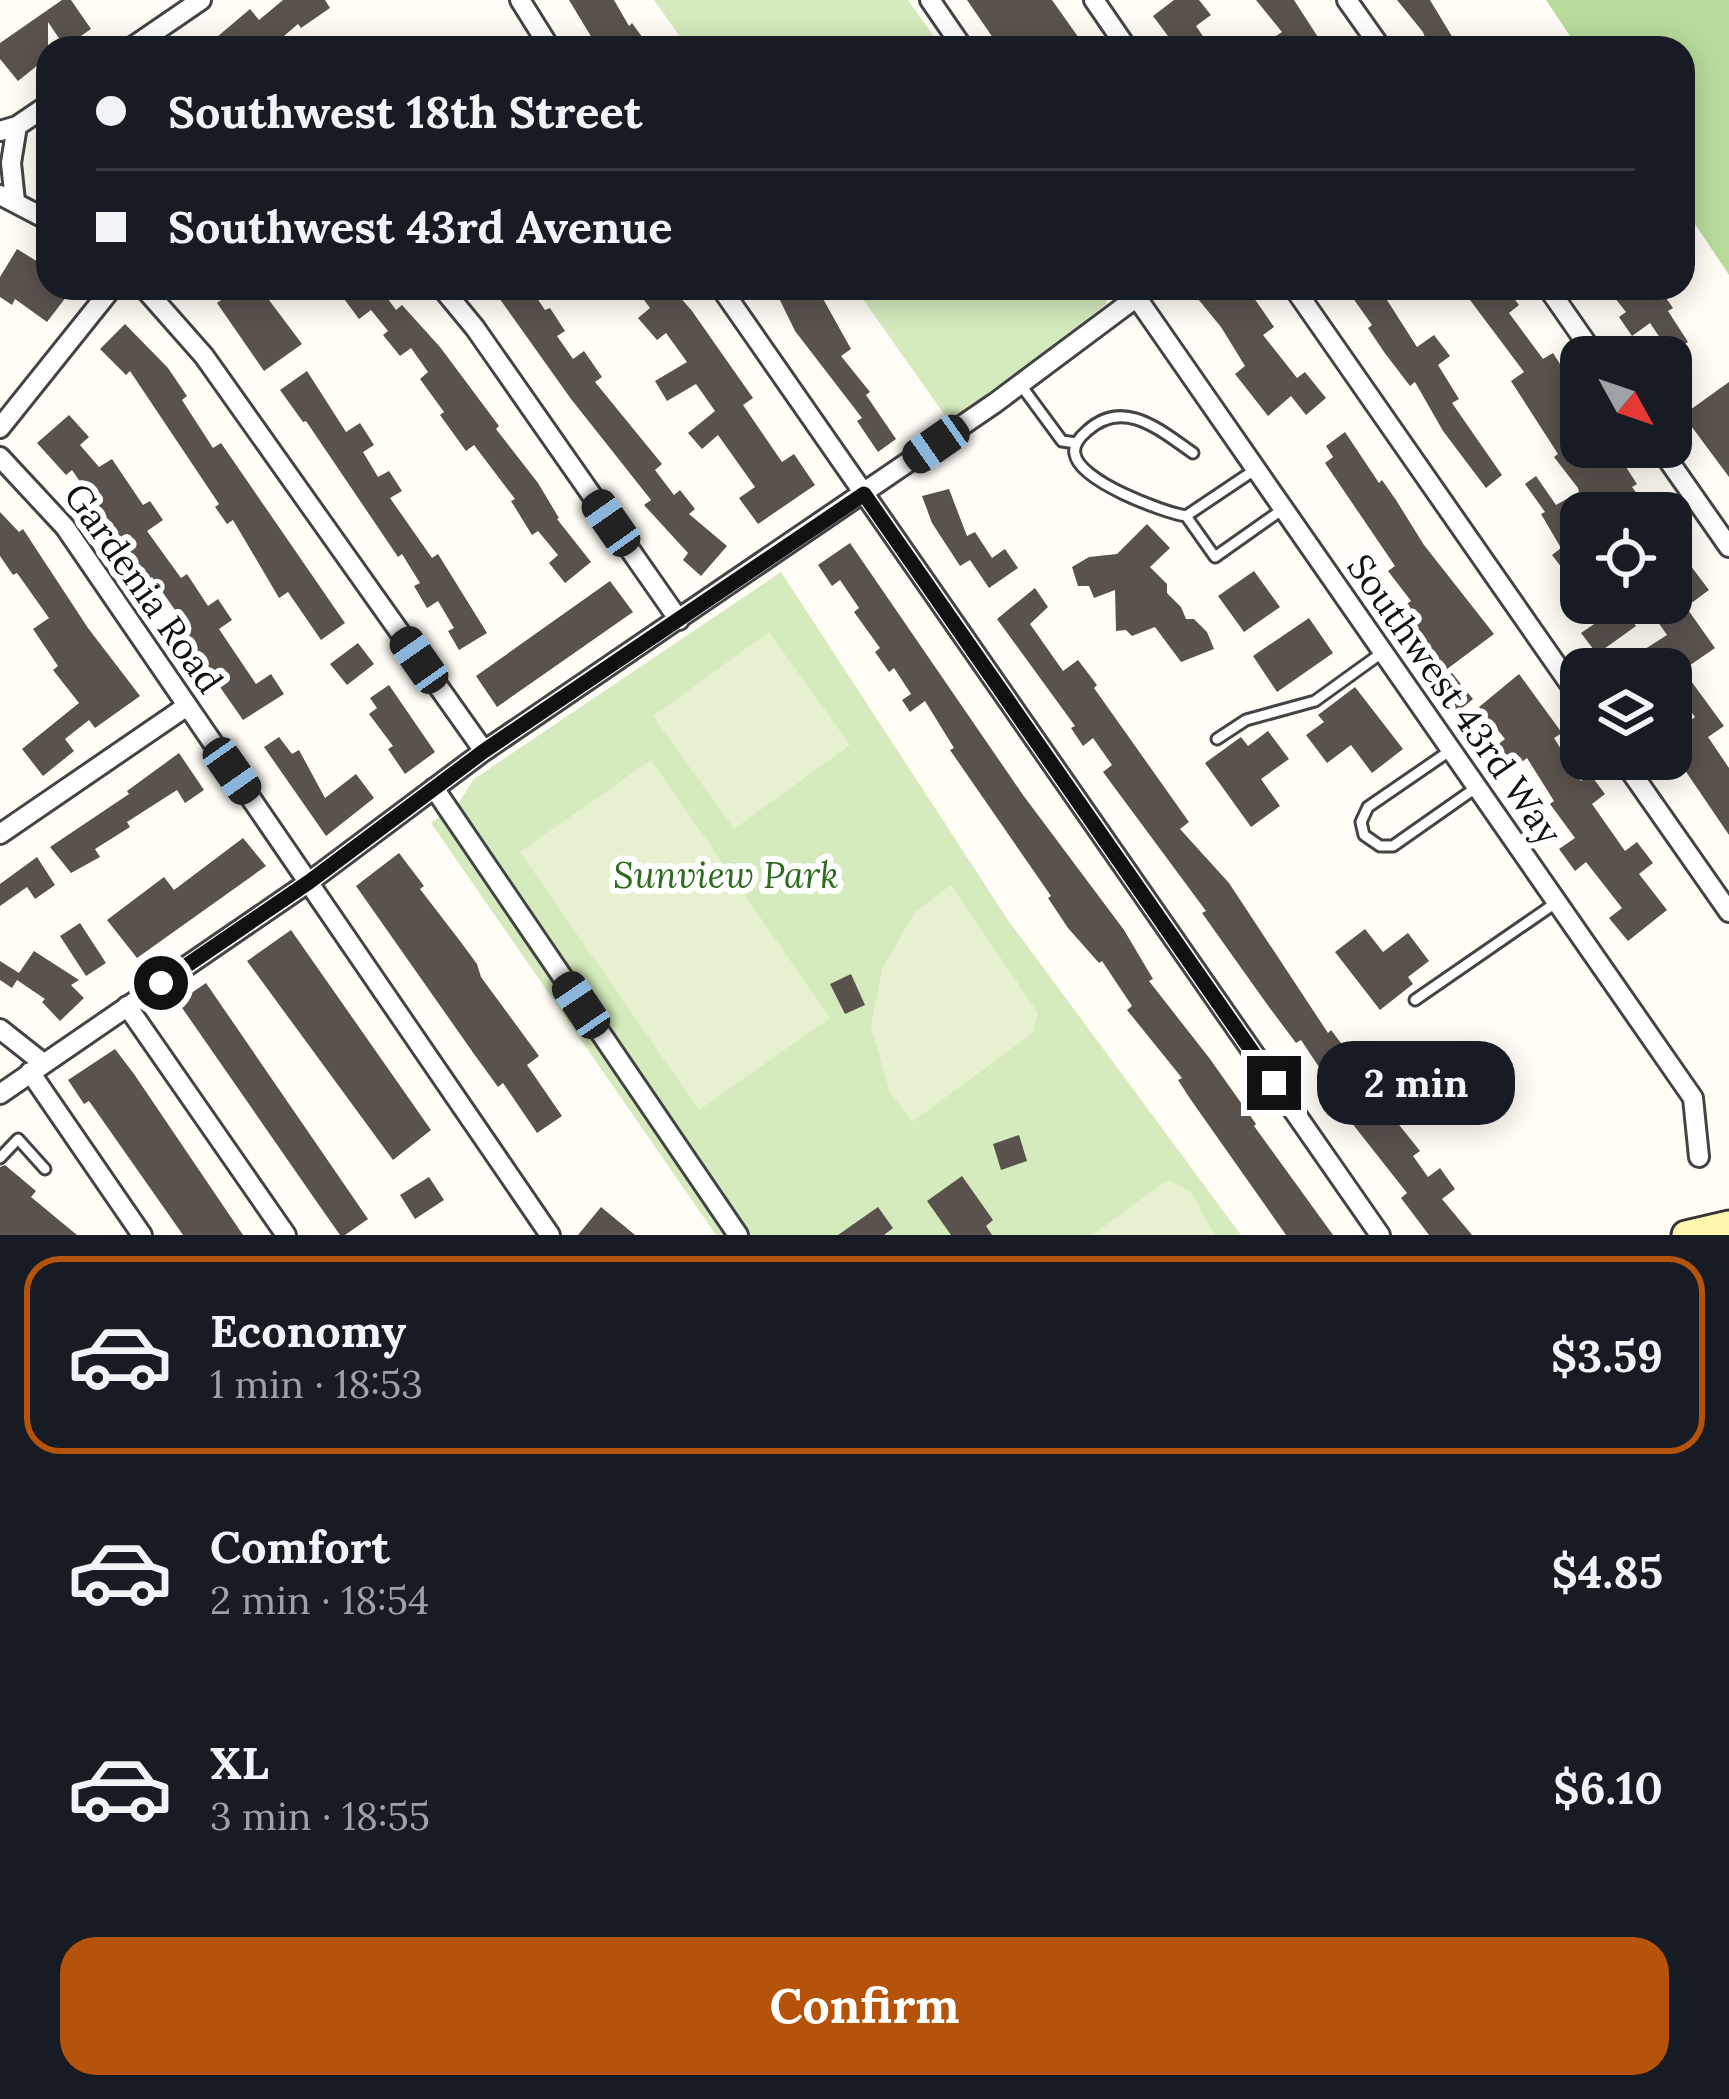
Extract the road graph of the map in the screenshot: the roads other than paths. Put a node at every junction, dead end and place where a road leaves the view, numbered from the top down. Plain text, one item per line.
1 (201, 0) edge
2 (520, 0) edge
3 (930, 0) edge
4 (1094, 0) edge
5 (1347, 0) edge
6 (148, 36) edge
7 (542, 36) edge
8 (955, 36) edge
9 (1119, 36) edge
10 (1372, 36) edge
11 (36, 112) edge
12 (8, 129) edge
13 (8, 198) edge
14 (36, 213) edge
15 (102, 300) edge
16 (161, 300) edge
17 (452, 300) edge
18 (729, 300) edge
19 (1127, 300) edge
20 (1144, 300) edge
21 (1302, 300) edge
22 (1557, 300) edge
23 (1582, 336) edge
24 (1020, 384) junction
25 (0, 428) edge
26 (1076, 443) junction
27 (1193, 453) dead end
28 (0, 457) edge
29 (1674, 468) edge
30 (1256, 469) junction
31 (864, 494) junction
32 (1283, 508) junction
33 (1186, 516) junction
34 (1729, 548) edge
35 (679, 620) junction
36 (1383, 652) junction
37 (1560, 670) edge
38 (187, 706) junction
39 (1216, 739) dead end
40 (1450, 749) junction
41 (484, 751) junction
42 (1637, 780) edge
43 (1477, 787) junction
44 (434, 788) junction
45 (4, 823) edge
46 (309, 882) junction
47 (1557, 902) junction
48 (1729, 912) edge
49 (1415, 1000) dead end
50 (128, 1006) junction
51 (0, 1030) edge
52 (36, 1067) junction
53 (0, 1094) edge
54 (1699, 1157) dead end
55 (0, 1158) edge
56 (45, 1169) dead end
57 (1729, 1225) edge
58 (142, 1235) edge
59 (286, 1235) edge
60 (550, 1235) edge
61 (738, 1235) edge
62 (1380, 1235) edge
63 (1686, 1235) edge

1 - 6 street
2 - 7 street
3 - 8 street
4 - 9 street
5 - 10 street
11 - 12 street
12 - 13 street
13 - 14 street
15 - 25 street
16 - 41 street
17 - 35 street
18 - 31 street
19 - 24 street
20 - 30 street, Southwest 43rd Way
21 - 37 street
22 - 23 street
24 - 26 lane
24 - 31 street
26 - 27 lane
26 - 33 lane
28 - 38 street, Gardenia Road
29 - 34 street
30 - 32 street, Southwest 43rd Way
30 - 33 lane
31 - 35 street
31 - 62 street
32 - 33 lane
32 - 36 street, Southwest 43rd Way
35 - 41 street
36 - 39 lane
36 - 40 street, Southwest 43rd Way
38 - 45 street
38 - 46 street, Gardenia Road
40 - 43 street, Southwest 43rd Way
40 - 43 lane
41 - 44 street
42 - 48 street
43 - 47 street, Southwest 43rd Way
44 - 46 street
44 - 61 street
46 - 50 street
46 - 60 street, Gardenia Road
47 - 49 lane
47 - 54 street, Southwest 43rd Way
50 - 52 street
50 - 59 street
51 - 52 street
52 - 53 street
52 - 58 street
55 - 56 lane
57 - 63 main road

